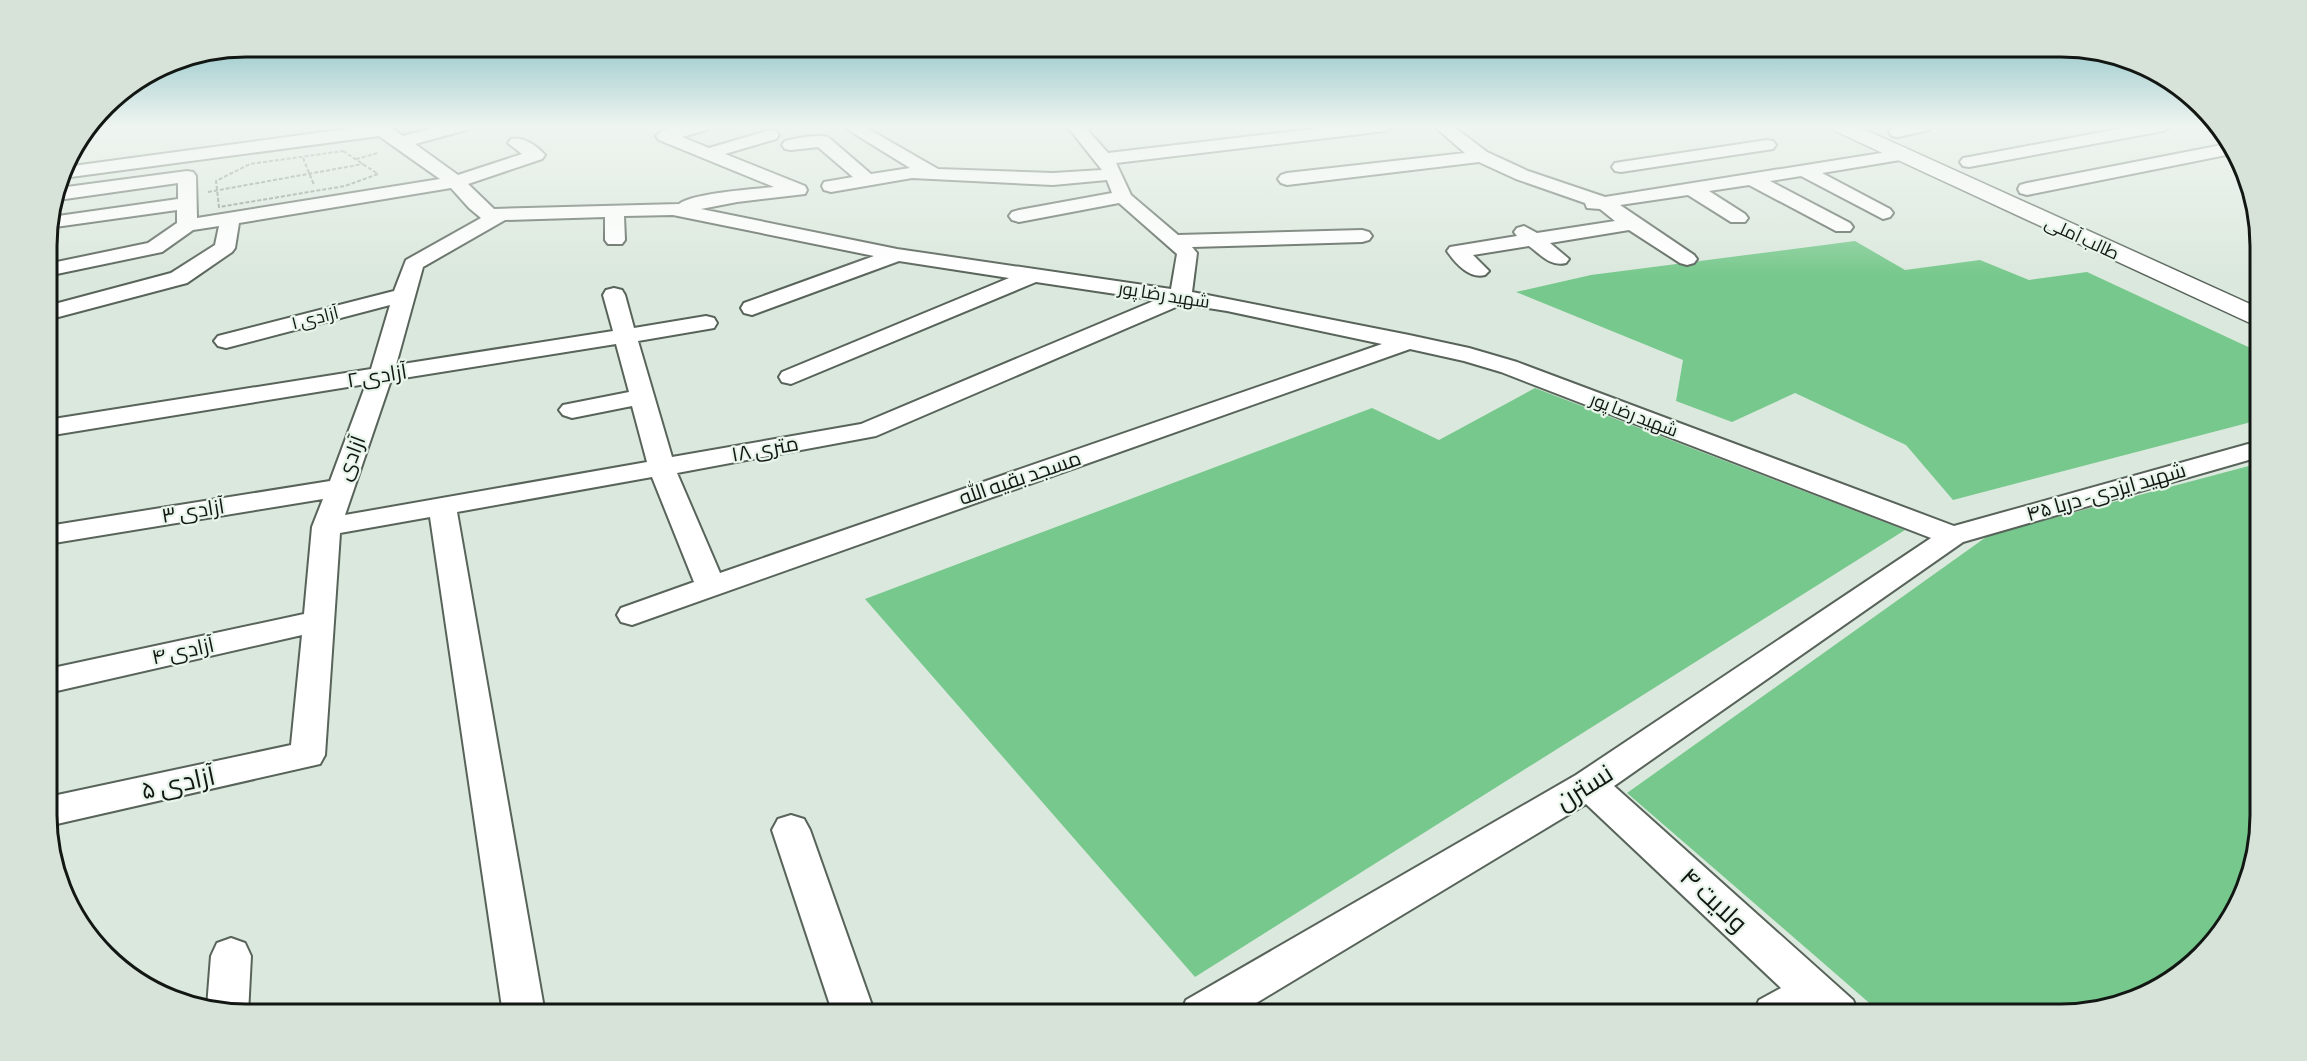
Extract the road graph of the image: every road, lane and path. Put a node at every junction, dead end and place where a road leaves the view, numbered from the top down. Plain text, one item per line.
1 (227, 176) edge
2 (300, 176) edge
3 (310, 176) edge
4 (374, 176) edge
5 (447, 176) edge
6 (475, 176) edge
7 (763, 176) edge
8 (862, 176) edge
9 (896, 176) edge
10 (970, 176) edge
11 (1068, 176) edge
12 (1113, 176) edge
13 (1316, 176) edge
14 (1523, 176) edge
15 (1734, 176) edge
16 (1770, 176) edge
17 (1813, 176) edge
18 (1945, 176) edge
19 (1998, 176) edge
20 (2095, 176) edge
21 (1287, 179) dead end
22 (867, 180) junction
23 (1744, 180) junction
24 (456, 182) junction
25 (345, 186) dead end
26 (831, 186) dead end
27 (1692, 189) junction
28 (2027, 189) junction
29 (217, 190) junction
30 (64, 193) edge
31 (1123, 197) junction
32 (187, 199) junction
33 (2059, 203) dead end
34 (1597, 204) junction
35 (322, 205) junction
36 (673, 209) junction
37 (614, 210) junction
38 (224, 213) junction
39 (1883, 213) dead end
40 (499, 216) junction
41 (1019, 216) dead end
42 (1738, 218) dead end
43 (59, 221) edge
44 (1632, 224) junction
45 (187, 225) junction
46 (1843, 228) dead end
47 (1525, 233) junction
48 (1362, 236) dead end
49 (615, 240) dead end
50 (1173, 241) junction
51 (897, 255) junction
52 (1559, 259) dead end
53 (1687, 259) dead end
54 (57, 268) edge
55 (1478, 272) dead end
56 (1035, 275) junction
57 (404, 295) junction
58 (614, 295) dead end
59 (1181, 297) junction
60 (752, 308) dead end
61 (57, 310) edge
62 (2250, 314) edge
63 (706, 323) dead end
64 (529, 326) dead end
65 (625, 336) junction
66 (226, 341) dead end
67 (1409, 342) junction
68 (530, 351) junction
69 (381, 375) junction
70 (791, 377) dead end
71 (643, 398) junction
72 (572, 410) dead end
73 (57, 426) edge
74 (2250, 452) edge
75 (662, 468) junction
76 (339, 488) junction
77 (442, 507) junction
78 (326, 527) junction
79 (57, 534) edge
80 (1953, 536) junction
81 (711, 587) junction
82 (632, 615) dead end
83 (318, 621) junction
84 (57, 679) edge
85 (308, 755) joint
86 (1589, 785) junction
87 (57, 810) edge
88 (792, 830) dead end
89 (231, 956) dead end
90 (228, 1003) edge
91 (1826, 1003) edge
92 (522, 1004) edge
93 (851, 1004) edge
94 (1218, 1004) edge

1 - 29 path
2 - 29 path
3 - 35 path
4 - 25 path
5 - 24 street
6 - 24 street
7 - 36 street
8 - 22 street
9 - 22 street
10 - 11 street
12 - 31 street
13 - 21 street
14 - 34 street
15 - 23 street
16 - 23 street
17 - 39 street
18 - 62 main road, طالب آملی
19 - 28 main road, طالب آملی
20 - 28 street
22 - 26 street
23 - 27 street
23 - 46 street
24 - 35 street
24 - 40 street
27 - 34 street
27 - 42 street
28 - 33 main road, طالب آملی
29 - 32 path
29 - 38 path
30 - 32 street
31 - 41 street
31 - 50 street
32 - 43 street
32 - 45 street
34 - 44 street
35 - 38 street
36 - 37 street, شهید رضا پور
36 - 51 street, شهید رضا پور
37 - 40 street, شهید رضا پور
37 - 49 street
38 - 45 street
38 - 61 street
40 - 57 street, آزادی
44 - 47 street
44 - 53 street
45 - 54 street
47 - 52 street
47 - 55 street
48 - 50 street
50 - 59 street
51 - 56 street, شهید رضا پور
51 - 60 street
56 - 59 street, شهید رضا پور
56 - 70 street
57 - 66 street, آزادی ۱
57 - 69 street, آزادی
58 - 65 street
59 - 67 street, شهید رضا پور
59 - 75 street, ۱۸ متری
63 - 65 street, آزادی ۲
64 - 68 street
65 - 68 street, آزادی ۲
65 - 71 street
67 - 80 street, شهید رضا پور
67 - 81 street, مسجد بقیه الله
68 - 69 street, آزادی ۲
69 - 73 street, آزادی ۲
69 - 76 street, آزادی
71 - 72 street
71 - 75 street
74 - 80 street, شهید ایزدی- دریا ۴۵
75 - 77 street, ۱۸ متری
75 - 81 street
76 - 78 street, آزادی
76 - 79 street, آزادی ۳
77 - 78 street, ۱۸ متری
77 - 92 street
78 - 83 street, آزادی
80 - 86 street, نسترن
81 - 82 street, مسجد بقیه الله
83 - 84 street, آزادی ۴
83 - 85 street, آزادی
85 - 87 street, آزادی ۵
86 - 91 street, ولایت ۴
86 - 94 street, نسترن
88 - 93 street
89 - 90 street

